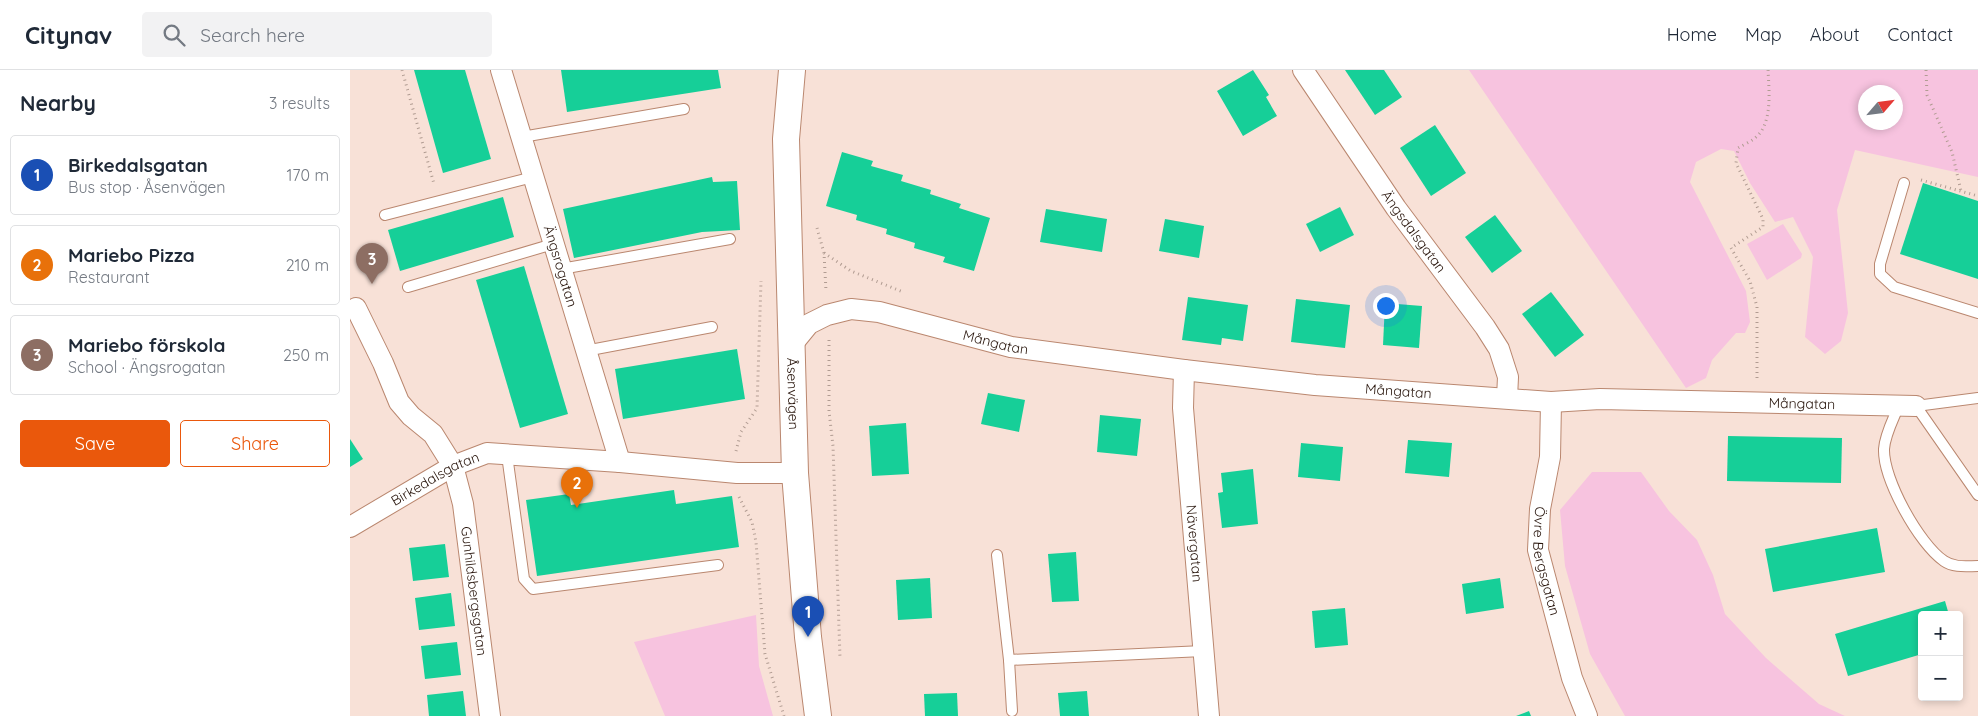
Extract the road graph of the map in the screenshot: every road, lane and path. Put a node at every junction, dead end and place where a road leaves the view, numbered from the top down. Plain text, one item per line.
1 (402, 70) edge
2 (501, 70) edge
3 (792, 70) edge
4 (1303, 70) edge
5 (1768, 70) edge
6 (1926, 70) edge
7 (684, 109) dead end
8 (522, 136) junction
9 (534, 177) junction
10 (1904, 183) joint
11 (1961, 191) junction
12 (1978, 196) edge
13 (439, 201) junction
14 (385, 216) dead end
15 (814, 221) dead end
16 (730, 240) dead end
17 (554, 244) junction
18 (824, 253) junction
19 (561, 269) junction
20 (761, 279) dead end
21 (408, 286) dead end
22 (356, 308) dead end
23 (1978, 313) edge
24 (827, 315) junction
25 (919, 323) junction
26 (712, 327) dead end
27 (791, 346) junction
28 (586, 351) junction
29 (1184, 370) junction
30 (1507, 398) junction
31 (1978, 398) edge
32 (1551, 402) junction
33 (1756, 402) junction
34 (1907, 405) junction
35 (507, 456) junction
36 (620, 462) junction
37 (453, 466) junction
38 (737, 473) junction
39 (795, 474) junction
40 (1974, 485) edge
41 (1978, 495) edge
42 (350, 528) edge
43 (997, 555) dead end
44 (718, 565) dead end
45 (1978, 566) edge
46 (1203, 651) junction
47 (1009, 660) junction
48 (840, 668) dead end
49 (1012, 711) dead end
50 (490, 716) edge
51 (784, 716) edge
52 (818, 716) edge
53 (1209, 716) edge
54 (1587, 716) edge

1 - 13 path
2 - 8 street, Ängsrogatan
3 - 27 street, Åsenvägen
4 - 30 street, Ängsdalsgatan
5 - 33 path
6 - 11 path
7 - 8 lane
8 - 9 street, Ängsrogatan
9 - 13 lane
9 - 17 street, Ängsrogatan
10 - 11 path
10 - 23 lane
11 - 12 path
13 - 14 lane
15 - 18 path
16 - 19 lane
17 - 19 street, Ängsrogatan
17 - 21 lane
18 - 24 path
18 - 25 path
19 - 28 street, Ängsrogatan
20 - 38 path
22 - 37 street, Gunhildsbergsgatan
24 - 25 street, Mångatan
24 - 27 street, Mångatan
24 - 48 path
25 - 29 street, Mångatan
26 - 28 lane
27 - 39 street, Åsenvägen
28 - 36 street, Ängsrogatan
29 - 30 street, Mångatan
29 - 46 street, Nävergatan
30 - 32 street, Mångatan
31 - 34 lane
32 - 33 street, Mångatan
32 - 54 street, Övre Bergsgatan
33 - 34 street, Mångatan
34 - 40 lane
34 - 45 lane
35 - 36 street, Birkedalsgatan
35 - 37 street, Birkedalsgatan
35 - 44 lane
36 - 38 street, Birkedalsgatan
37 - 42 street, Birkedalsgatan
37 - 50 street, Gunhildsbergsgatan
38 - 39 street, Birkedalsgatan
38 - 51 path
39 - 52 street, Åsenvägen
40 - 41 lane
43 - 47 lane
46 - 47 lane
46 - 53 street, Nävergatan
47 - 49 lane

